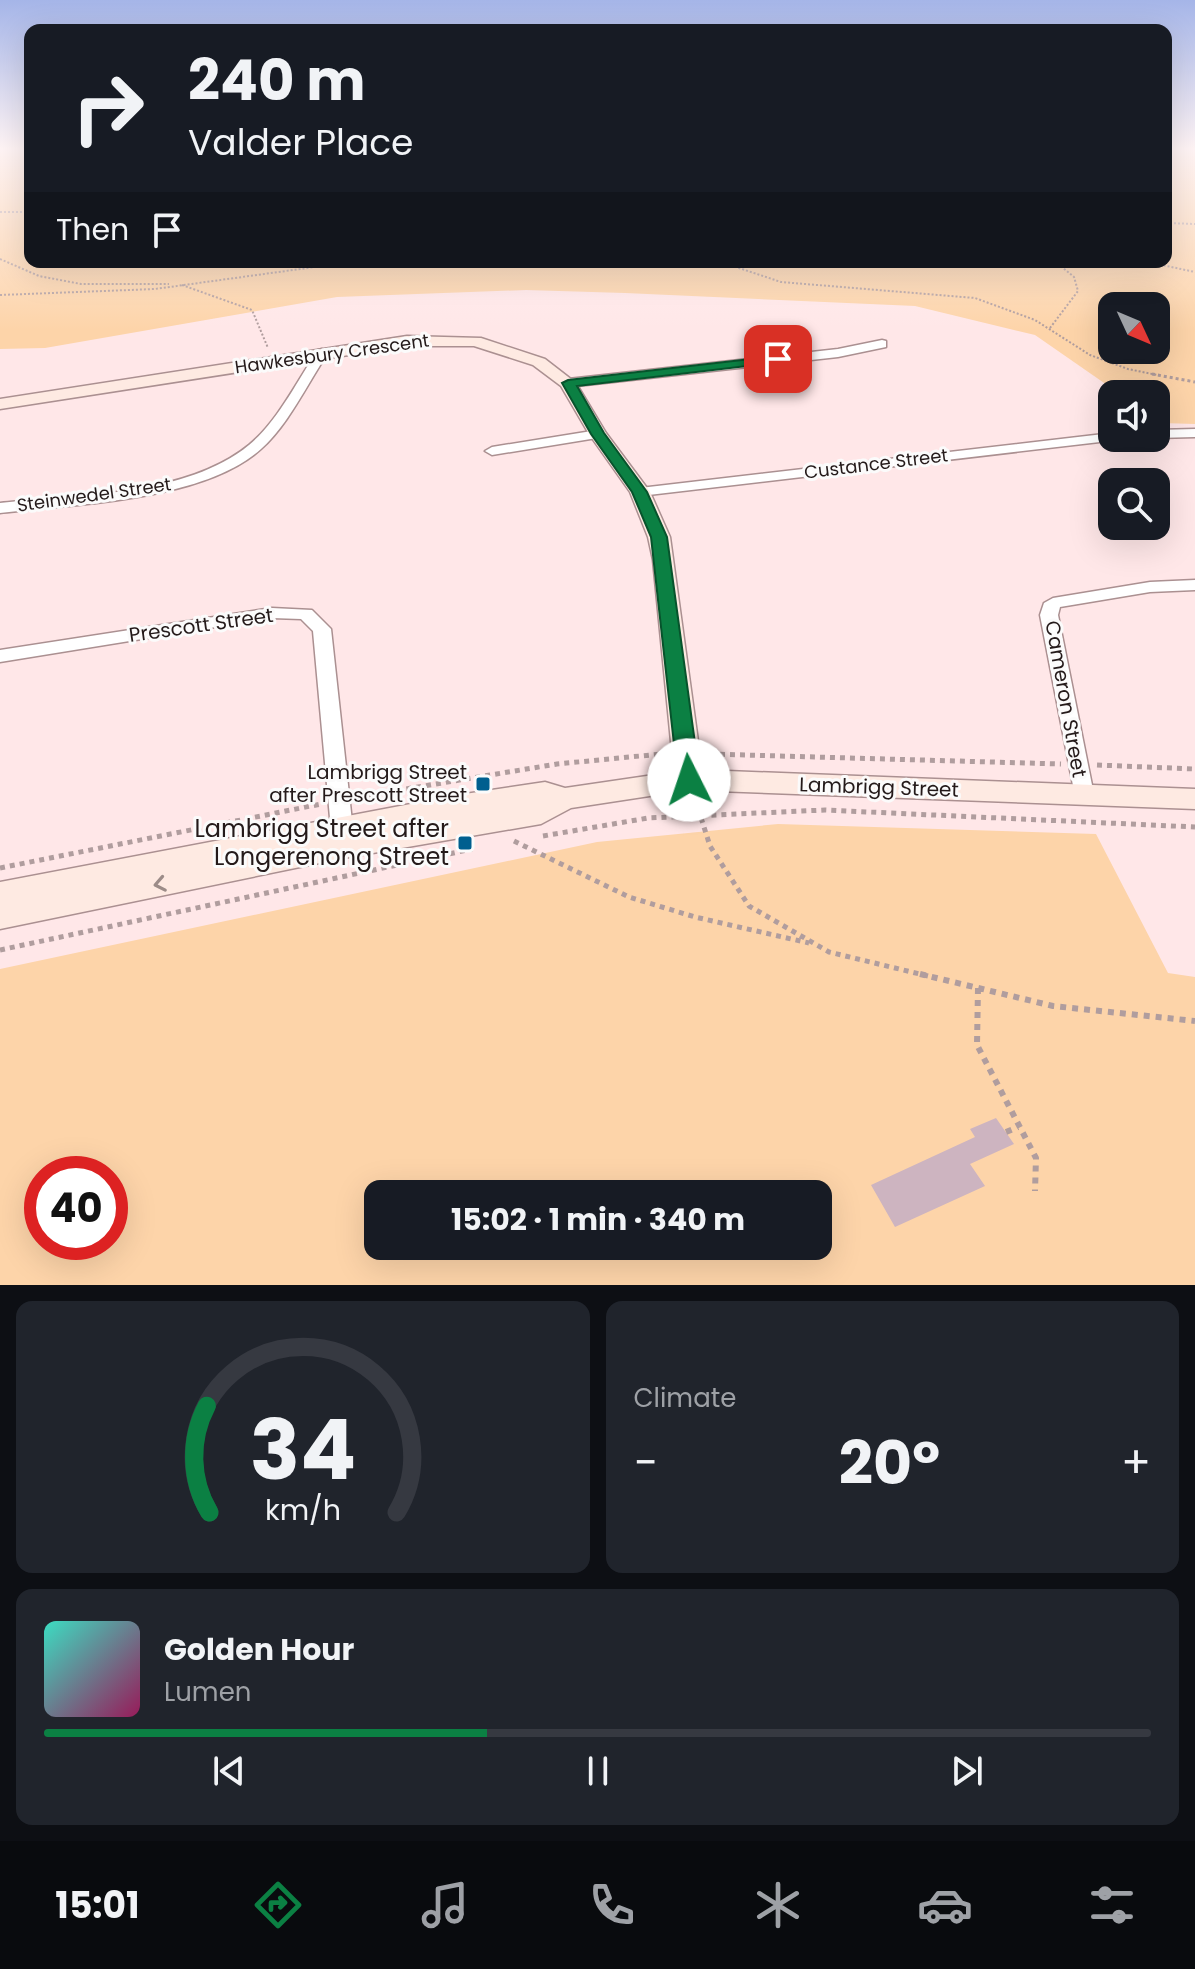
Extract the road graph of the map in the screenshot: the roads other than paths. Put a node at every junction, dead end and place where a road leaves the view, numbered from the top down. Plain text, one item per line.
1 (882, 344) dead end
2 (322, 353) junction
3 (568, 383) junction
4 (0, 404) edge
5 (1195, 433) edge
6 (598, 434) junction
7 (1170, 434) edge
8 (1098, 439) edge
9 (492, 451) dead end
10 (640, 492) junction
11 (0, 508) edge
12 (1195, 585) edge
13 (0, 656) edge
14 (689, 780) junction
15 (1083, 795) junction
16 (1195, 799) edge
17 (343, 837) junction
18 (0, 894) edge
19 (0, 916) edge

1 - 3 street
2 - 3 street, Hawkesbury Crescent
2 - 4 street, Hawkesbury Crescent
2 - 11 street, Steinwedel Street
3 - 6 street, Hawkesbury Crescent
5 - 7 street
6 - 9 street
6 - 10 street, Hawkesbury Crescent
8 - 10 street, Custance Street
10 - 14 street, Hawkesbury Crescent
12 - 15 street, Cameron Street
13 - 17 street, Prescott Street
14 - 15 street, Lambrigg Street
14 - 17 street, Lambrigg Street
15 - 16 street, Lambrigg Street
17 - 18 street, Lambrigg Street
17 -> 19 street, Lambrigg Street

